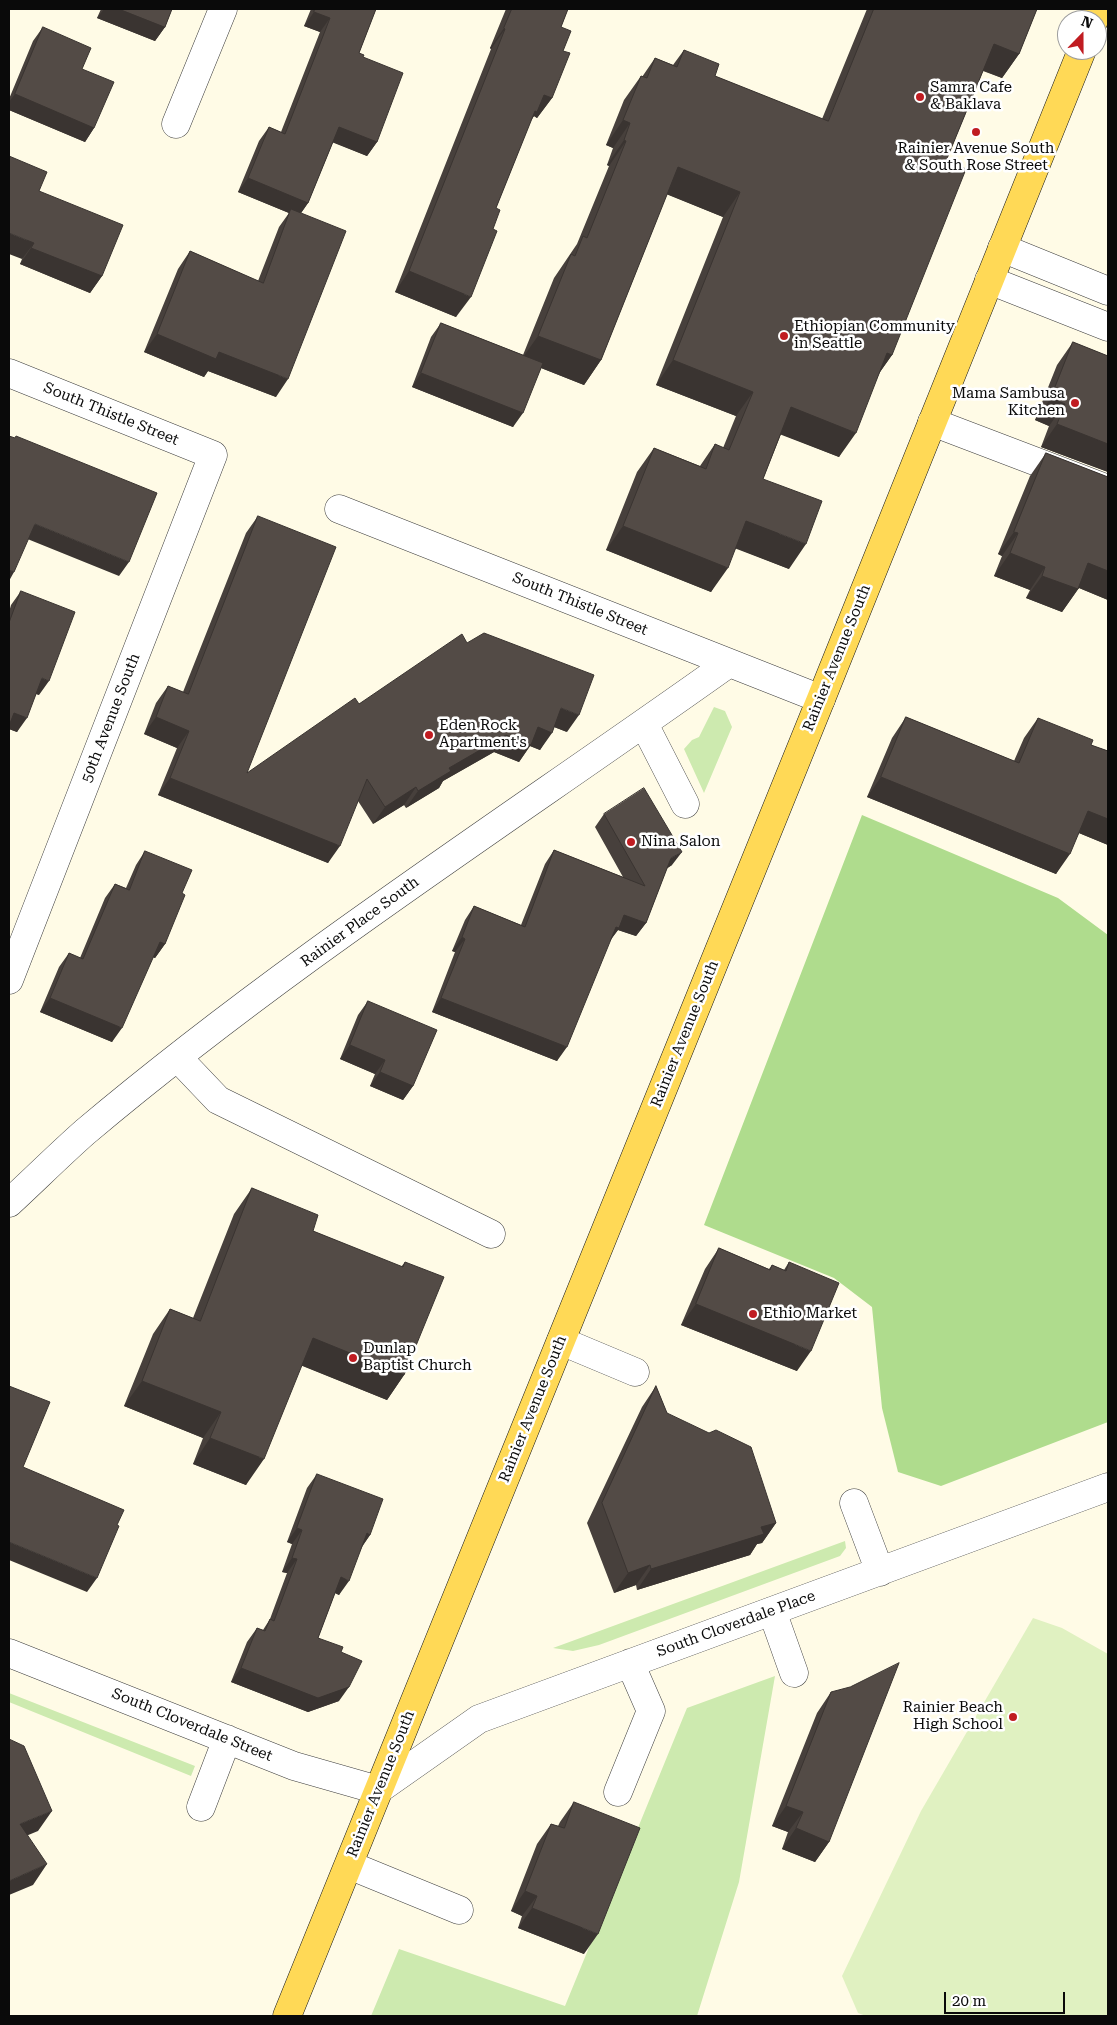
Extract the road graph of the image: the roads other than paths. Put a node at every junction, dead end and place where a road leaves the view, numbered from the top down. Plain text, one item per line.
1 (223, 9) edge
2 (1078, 60) edge
3 (176, 124) dead end
4 (1002, 248) junction
5 (989, 280) junction
6 (1108, 291) edge
7 (1108, 326) edge
8 (9, 373) edge
9 (932, 422) junction
10 (213, 455) joint
11 (1108, 490) edge
12 (339, 509) dead end
13 (729, 663) junction
14 (821, 699) junction
15 (644, 724) junction
16 (686, 804) dead end
17 (9, 980) edge
18 (178, 1058) junction
19 (9, 1203) edge
20 (491, 1234) dead end
21 (561, 1341) junction
22 (635, 1372) dead end
23 (1108, 1488) edge
24 (854, 1503) dead end
25 (880, 1572) junction
26 (772, 1611) junction
27 (9, 1653) edge
28 (630, 1663) junction
29 (794, 1673) dead end
30 (228, 1739) junction
31 (378, 1790) junction
32 (618, 1792) dead end
33 (201, 1806) dead end
34 (349, 1865) junction
35 (459, 1910) dead end
36 (288, 2016) edge

1 - 3 street
2 - 4 main road, Rainier Avenue South
4 - 5 main road, Rainier Avenue South
4 - 6 street
5 - 7 street
5 - 9 main road, Rainier Avenue South
8 - 10 street, South Thistle Street
9 - 11 street
9 - 14 main road, Rainier Avenue South
10 - 17 street, 50th Avenue South
12 - 13 street, South Thistle Street
13 - 14 street, South Thistle Street
13 - 15 street, Rainier Place South
14 - 21 main road, Rainier Avenue South
15 - 16 street
15 - 18 street, Rainier Place South
18 - 19 street, Rainier Place South
18 - 20 street
21 - 22 street
21 - 31 main road, Rainier Avenue South
23 - 25 street, South Cloverdale Place
24 - 25 street
25 - 26 street, South Cloverdale Place
26 - 28 street, South Cloverdale Place
26 - 29 street
27 - 30 street, South Cloverdale Street
28 - 31 street, South Cloverdale Place
28 - 32 street
30 - 31 street, South Cloverdale Street
30 - 33 street
31 - 34 main road, Rainier Avenue South
34 - 35 street
34 - 36 main road, Rainier Avenue South

